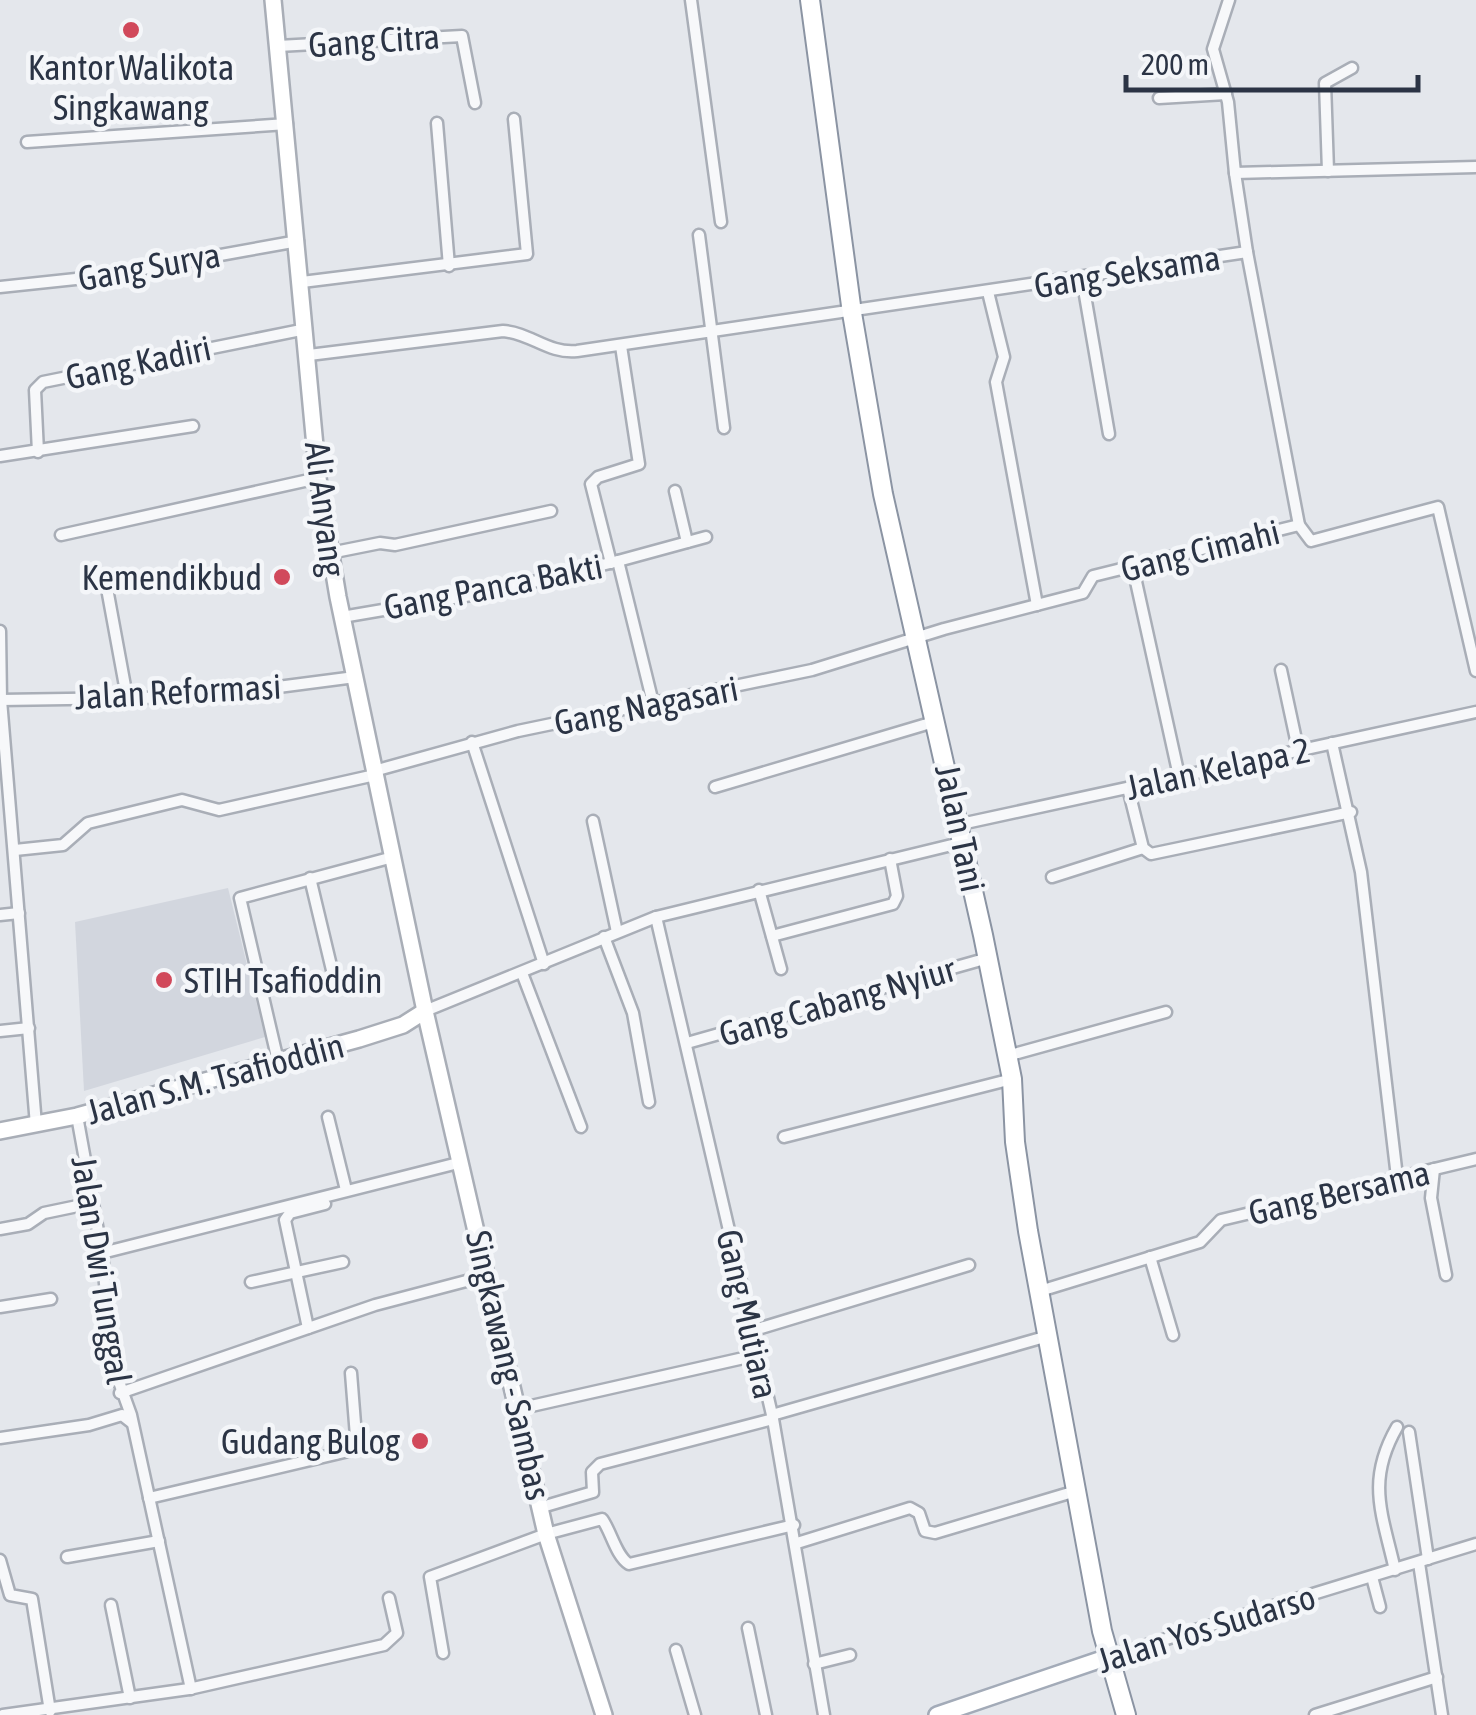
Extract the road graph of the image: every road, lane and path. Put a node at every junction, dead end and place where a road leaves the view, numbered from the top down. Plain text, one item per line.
1 (273, 0) edge
2 (691, 0) edge
3 (810, 0) edge
4 (1228, 0) edge
5 (278, 46) junction
6 (1352, 68) dead end
7 (1226, 94) junction
8 (1159, 98) dead end
9 (475, 103) dead end
10 (514, 118) dead end
11 (437, 123) dead end
12 (286, 124) junction
13 (27, 142) dead end
14 (1476, 166) edge
15 (1328, 171) junction
16 (1235, 173) junction
17 (721, 222) dead end
18 (698, 235) dead end
19 (298, 241) junction
20 (1247, 252) junction
21 (448, 266) junction
22 (1082, 278) junction
23 (302, 282) junction
24 (0, 288) edge
25 (988, 292) junction
26 (852, 314) junction
27 (306, 329) junction
28 (710, 334) junction
29 (620, 346) junction
30 (309, 355) junction
31 (193, 426) dead end
32 (724, 428) dead end
33 (1108, 434) dead end
34 (38, 452) junction
35 (0, 456) edge
36 (318, 478) junction
37 (675, 491) dead end
38 (551, 511) dead end
39 (1299, 525) junction
40 (62, 534) dead end
41 (706, 537) dead end
42 (687, 542) junction
43 (330, 553) junction
44 (615, 562) junction
45 (1133, 568) junction
46 (106, 582) dead end
47 (1037, 605) junction
48 (342, 617) junction
49 (0, 631) edge
50 (917, 637) junction
51 (1281, 670) dead end
52 (1476, 670) edge
53 (355, 677) junction
54 (127, 697) junction
55 (1, 700) edge
56 (653, 703) junction
57 (1476, 712) edge
58 (938, 721) junction
59 (472, 742) junction
60 (1332, 743) junction
61 (1298, 749) junction
62 (374, 773) junction
63 (1179, 776) junction
64 (5, 780) edge
65 (715, 787) dead end
66 (1128, 788) junction
67 (1352, 812) junction
68 (593, 821) dead end
69 (963, 833) junction
70 (1143, 848) junction
71 (15, 850) junction
72 (394, 857) junction
73 (890, 859) junction
74 (1052, 877) dead end
75 (310, 878) junction
76 (759, 890) junction
77 (20, 913) junction
78 (0, 915) edge
79 (656, 916) junction
80 (617, 932) junction
81 (772, 936) junction
82 (604, 937) junction
83 (988, 958) junction
84 (544, 964) junction
85 (781, 969) dead end
86 (332, 970) dead end
87 (522, 973) junction
88 (426, 1011) junction
89 (1166, 1012) dead end
90 (29, 1028) junction
91 (0, 1031) edge
92 (686, 1043) junction
93 (1007, 1056) junction
94 (278, 1061) junction
95 (1012, 1079) junction
96 (648, 1102) dead end
97 (77, 1116) junction
98 (328, 1117) dead end
99 (36, 1125) junction
100 (581, 1127) dead end
101 (0, 1131) edge
102 (784, 1137) dead end
103 (1476, 1160) edge
104 (462, 1162) junction
105 (1434, 1169) junction
106 (1397, 1177) junction
107 (346, 1190) junction
108 (92, 1203) junction
109 (325, 1204) dead end
110 (0, 1229) edge
111 (102, 1253) junction
112 (1150, 1257) junction
113 (342, 1262) dead end
114 (970, 1265) dead end
115 (297, 1273) junction
116 (490, 1274) junction
117 (1446, 1275) dead end
118 (251, 1282) dead end
119 (1040, 1291) junction
120 (51, 1299) dead end
121 (0, 1307) edge
122 (308, 1328) junction
123 (751, 1331) junction
124 (1172, 1335) dead end
125 (1049, 1336) junction
126 (757, 1355) junction
127 (351, 1374) dead end
128 (121, 1394) junction
129 (518, 1408) junction
130 (773, 1417) junction
131 (126, 1418) junction
132 (1397, 1427) dead end
133 (1409, 1432) dead end
134 (0, 1438) edge
135 (1076, 1491) junction
136 (149, 1498) junction
137 (542, 1506) junction
138 (794, 1524) junction
139 (546, 1534) junction
140 (159, 1541) junction
141 (797, 1543) junction
142 (1476, 1544) edge
143 (67, 1557) dead end
144 (0, 1560) edge
145 (1424, 1561) junction
146 (1395, 1570) junction
147 (1372, 1577) junction
148 (389, 1598) dead end
149 (111, 1605) dead end
150 (1380, 1608) dead end
151 (748, 1628) dead end
152 (676, 1650) dead end
153 (443, 1653) dead end
154 (850, 1655) dead end
155 (1111, 1656) junction
156 (814, 1664) junction
157 (1437, 1678) junction
158 (191, 1689) junction
159 (130, 1698) junction
160 (102, 1709) edge
161 (50, 1710) junction
162 (3, 1715) edge
163 (604, 1715) edge
164 (695, 1715) edge
165 (766, 1715) edge
166 (824, 1715) edge
167 (937, 1715) edge
168 (1126, 1715) edge
169 (1314, 1715) edge
170 (1442, 1715) edge

1 - 5 street, Ali Anyang
2 - 17 street
3 - 26 highway, Jalan Tani
4 - 7 street
5 - 9 street, Gang Citra
5 - 12 street, Ali Anyang
6 - 15 street
7 - 8 street
7 - 16 street
10 - 21 street
11 - 21 street
12 - 13 street
12 - 19 street, Ali Anyang
14 - 15 street
15 - 16 street
16 - 20 street
18 - 28 street
19 - 23 street, Ali Anyang
19 - 24 street, Gang Surya
20 - 22 street, Gang Seksama
20 - 39 street, Gang Seksama
21 - 23 street
22 - 25 street, Gang Seksama
22 - 33 street
23 - 27 street, Ali Anyang
25 - 26 street, Gang Seksama
25 - 47 street
26 - 28 street, Gang Seksama
26 - 50 highway, Jalan Tani
27 - 30 street, Ali Anyang
27 - 34 street, Gang Kadiri
28 - 29 street, Gang Seksama
28 - 32 street
29 - 30 street, Gang Seksama
29 - 44 street
30 - 36 street, Ali Anyang
31 - 34 street
34 - 35 street
36 - 40 street
36 - 43 street, Ali Anyang
37 - 42 street
38 - 43 street
39 - 45 street, Gang Cimahi
39 - 52 street, Gang Cimahi
41 - 42 street
42 - 44 street
43 - 48 street, Ali Anyang
44 - 48 street, Gang Panca Bakti
44 - 56 street, Gang Panca Bakti
45 - 47 street, Gang Cimahi
45 - 63 street
46 - 54 street
47 - 50 street, Gang Cimahi
48 - 53 street, Ali Anyang
49 - 55 street
50 - 56 street, Gang Nagasari
50 - 58 highway, Jalan Tani
51 - 61 street
53 - 54 street, Jalan Reformasi
53 - 62 street, Ali Anyang
54 - 55 street, Jalan Reformasi
55 - 64 street
56 - 59 street, Gang Nagasari
57 - 60 street, Jalan Kelapa 2
58 - 65 street
58 - 69 highway, Jalan Tani
59 - 62 street, Gang Nagasari
59 - 84 street
60 - 61 street, Jalan Kelapa 2
60 - 67 street
61 - 63 street, Jalan Kelapa 2
62 - 71 street, Gang Nagasari
62 - 72 street, Ali Anyang
63 - 66 street, Jalan Kelapa 2
64 - 71 street
66 - 69 street, Jalan Kelapa 2
66 - 70 street
67 - 70 street
67 - 106 street
68 - 80 street
69 - 73 street, Jalan Kelapa 2
69 - 83 highway, Jalan Tani
70 - 74 street
71 - 77 street
72 - 75 street
72 - 88 street, Ali Anyang
73 - 76 street, Jalan Kelapa 2
73 - 81 street
75 - 86 street
75 - 94 street
76 - 79 street, Jalan Kelapa 2
76 - 81 street
77 - 78 street
77 - 90 street
79 - 80 street, Jalan Kelapa 2
79 - 92 street, Gang Mutiara
80 - 82 street, Jalan Kelapa 2
81 - 85 street
82 - 84 street, Jalan Kelapa 2
82 - 96 street
83 - 92 street, Gang Cabang Nyiur
83 - 93 highway, Jalan Tani
84 - 87 street, Jalan Kelapa 2
87 - 88 street, Jalan Kelapa 2
87 - 100 street
88 - 94 street, Jalan S.M. Tsafioddin
88 - 104 street, Singkawang - Sambas
89 - 93 street
90 - 91 street
90 - 99 street
92 - 123 street, Gang Mutiara
93 - 95 highway, Jalan Tani
94 - 97 street, Jalan S.M. Tsafioddin
95 - 102 street
95 - 119 highway, Jalan Tani
97 - 99 street, Jalan S.M. Tsafioddin
97 - 108 street, Jalan Dwi Tunggal
98 - 107 street
99 - 101 street, Jalan S.M. Tsafioddin
103 - 105 street, Gang Bersama
104 - 107 street
104 - 116 street, Singkawang - Sambas
105 - 106 street, Gang Bersama
105 - 117 street
106 - 112 street, Gang Bersama
107 - 111 street
108 - 110 street
108 - 111 street, Jalan Dwi Tunggal
109 - 115 street
111 - 128 street, Jalan Dwi Tunggal
112 - 119 street, Gang Bersama
112 - 124 street
113 - 115 street
114 - 123 street
115 - 118 street
115 - 122 street
116 - 122 street
116 - 129 street, Singkawang - Sambas
119 - 125 highway, Jalan Tani
120 - 121 street
122 - 128 street
123 - 126 street, Gang Mutiara
125 - 130 street
125 - 135 highway, Jalan Tani
126 - 129 street
126 - 130 street, Gang Mutiara
127 - 136 street
128 - 131 street, Jalan Dwi Tunggal
129 - 137 street, Singkawang - Sambas
130 - 137 street
130 - 138 street, Gang Mutiara
131 - 134 street, Jalan Dwi Tunggal
131 - 136 street, Jalan Dwi Tunggal
132 - 146 street
133 - 145 street
135 - 141 street
135 - 155 highway, Jalan Tani
136 - 140 street, Jalan Dwi Tunggal
137 - 139 street, Singkawang - Sambas
138 - 139 street
138 - 141 street, Gang Mutiara
139 - 153 street
139 - 163 street, Singkawang - Sambas
140 - 143 street
140 - 158 street, Jalan Dwi Tunggal
141 - 156 street, Gang Mutiara
142 - 145 street, Jalan Yos Sudarso
144 - 161 street
145 - 146 street, Jalan Yos Sudarso
145 - 157 street
146 - 147 street, Jalan Yos Sudarso
147 - 150 street
147 - 155 street, Jalan Yos Sudarso
148 - 158 street
149 - 159 street
151 - 165 street
152 - 164 street
154 - 156 street
155 - 167 street, Jalan Yos Sudarso
155 - 168 highway, Jalan Tani
156 - 166 street, Gang Mutiara
157 - 169 street
157 - 170 street
158 - 159 street
159 - 160 street
160 - 161 street
161 - 162 street

